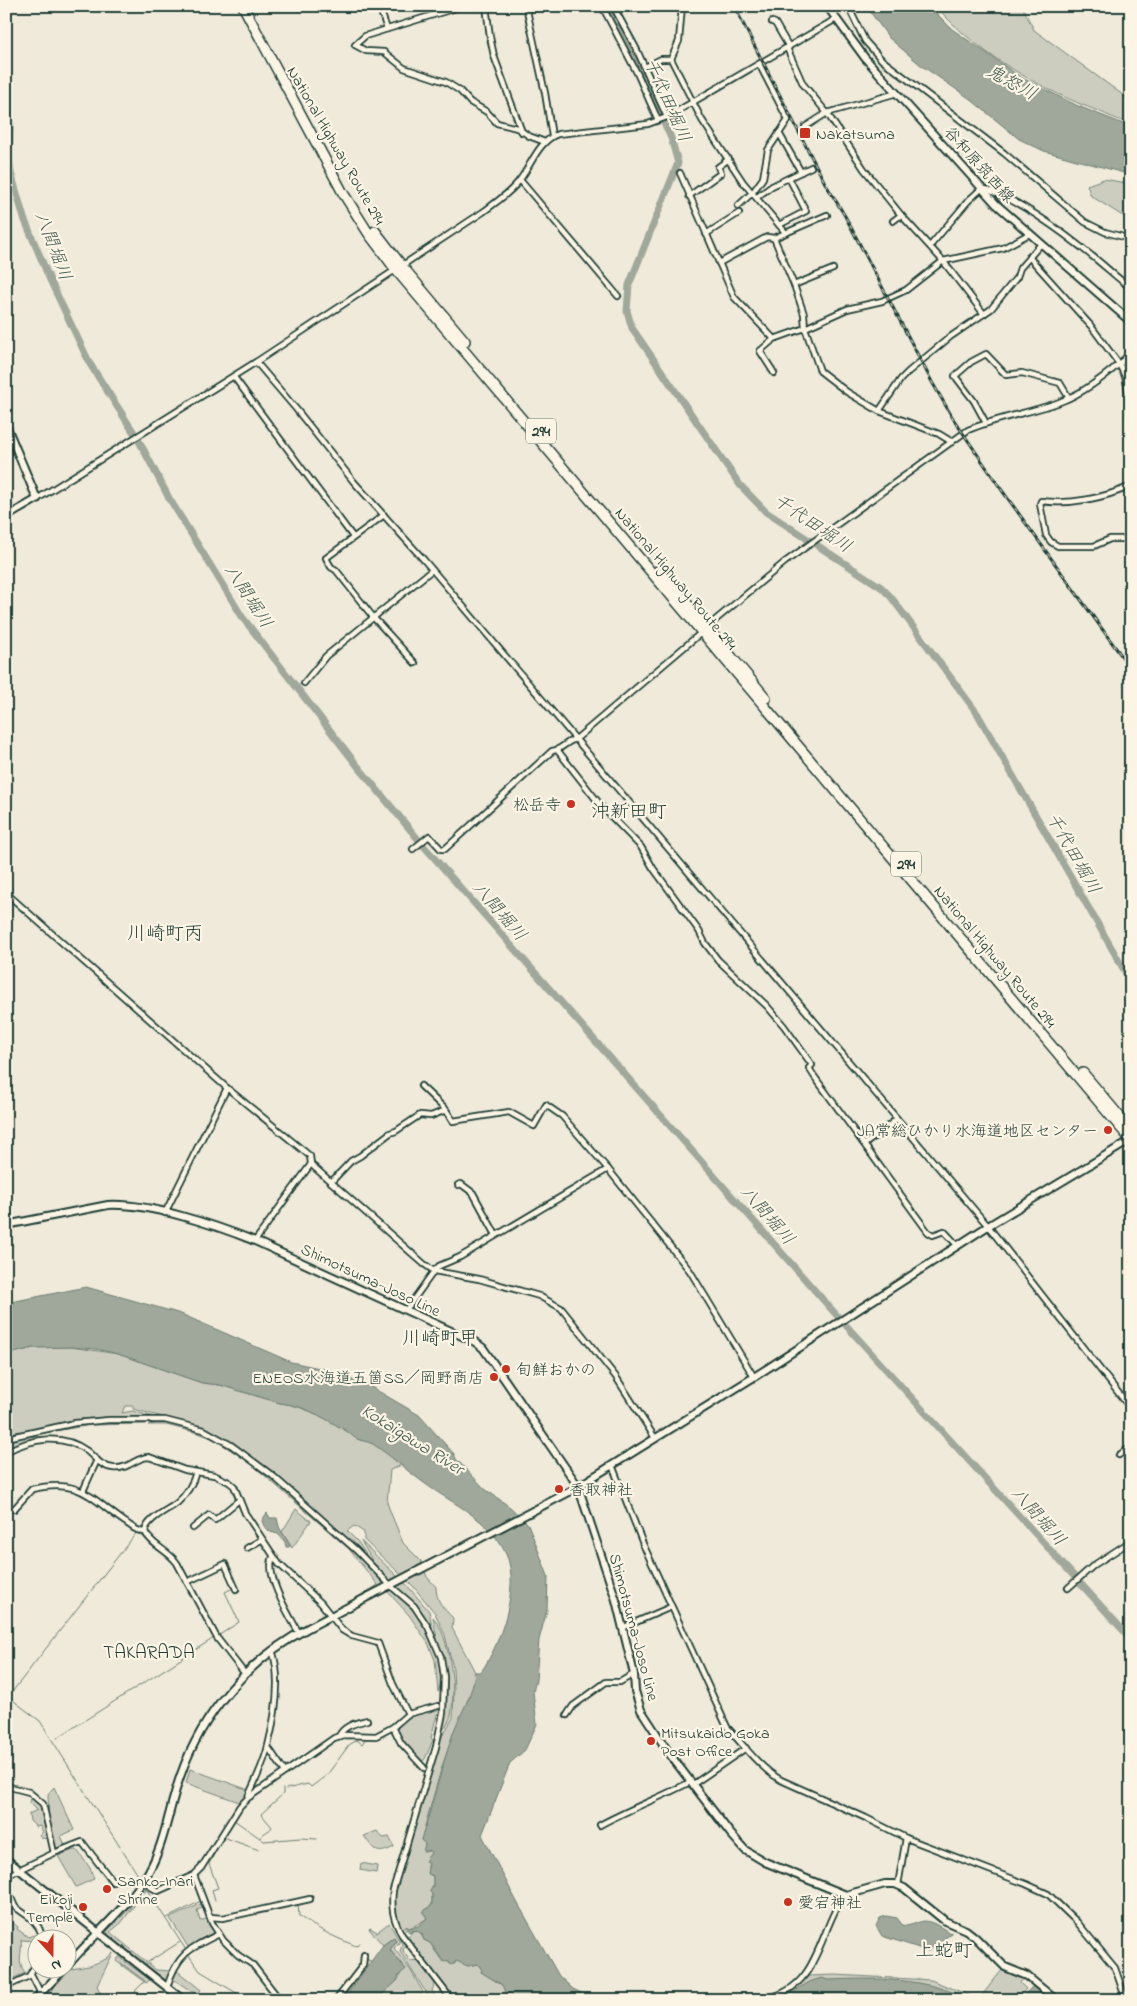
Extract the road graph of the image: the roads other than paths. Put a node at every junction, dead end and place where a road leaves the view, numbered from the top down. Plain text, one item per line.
1 (243, 6) edge
2 (249, 6) edge
3 (379, 6) edge
4 (462, 6) edge
5 (486, 6) edge
6 (526, 6) edge
7 (613, 6) edge
8 (630, 6) edge
9 (682, 6) edge
10 (827, 6) edge
11 (848, 6) edge
12 (603, 8) edge
13 (836, 19) junction
14 (772, 22) dead end
15 (387, 29) junction
16 (788, 47) junction
17 (671, 59) junction
18 (759, 64) junction
19 (645, 66) junction
20 (898, 93) junction
21 (692, 103) junction
22 (827, 113) junction
23 (667, 116) junction
24 (658, 120) junction
25 (805, 127) dead end
26 (522, 132) junction
27 (779, 132) junction
28 (552, 136) junction
29 (545, 142) junction
30 (729, 159) junction
31 (811, 167) dead end
32 (801, 172) junction
33 (680, 173) dead end
34 (789, 178) junction
35 (520, 180) junction
36 (982, 188) junction
37 (753, 192) junction
38 (689, 196) junction
39 (757, 197) junction
40 (738, 206) dead end
41 (739, 213) dead end
42 (827, 215) dead end
43 (901, 215) junction
44 (892, 221) dead end
45 (779, 225) junction
46 (785, 232) junction
47 (706, 234) junction
48 (1029, 234) junction
49 (774, 238) junction
50 (1131, 239) edge
51 (1041, 244) junction
52 (930, 246) junction
53 (1029, 257) junction
54 (943, 261) junction
55 (719, 263) junction
56 (399, 268) junction
57 (833, 269) dead end
58 (794, 285) junction
59 (1131, 288) edge
60 (618, 296) dead end
61 (984, 314) junction
62 (1131, 322) edge
63 (805, 328) junction
64 (774, 339) junction
65 (1131, 353) edge
66 (256, 362) junction
67 (1119, 364) junction
68 (774, 373) dead end
69 (234, 377) junction
70 (1069, 398) junction
71 (879, 411) junction
72 (986, 423) junction
73 (1131, 423) edge
74 (6, 425) edge
75 (952, 442) junction
76 (1131, 486) edge
77 (37, 498) junction
78 (384, 515) junction
79 (6, 518) edge
80 (353, 537) junction
81 (1131, 538) edge
82 (432, 570) junction
83 (373, 617) junction
84 (704, 630) junction
85 (415, 663) dead end
86 (304, 683) dead end
87 (576, 739) junction
88 (558, 751) junction
89 (413, 849) dead end
90 (6, 893) edge
91 (421, 1086) dead end
92 (227, 1088) junction
93 (446, 1110) junction
94 (897, 1119) junction
95 (1131, 1130) edge
96 (1131, 1140) edge
97 (865, 1144) junction
98 (311, 1164) junction
99 (608, 1169) junction
100 (331, 1182) junction
101 (458, 1185) dead end
102 (165, 1213) junction
103 (6, 1225) edge
104 (988, 1226) junction
105 (496, 1234) junction
106 (255, 1241) junction
107 (958, 1246) junction
108 (434, 1270) junction
109 (406, 1310) junction
110 (754, 1376) junction
111 (1131, 1409) edge
112 (6, 1438) edge
113 (655, 1438) junction
114 (1131, 1447) edge
115 (6, 1452) edge
116 (1119, 1455) dead end
117 (97, 1460) junction
118 (612, 1465) junction
119 (196, 1472) junction
120 (578, 1486) junction
121 (83, 1491) junction
122 (239, 1500) junction
123 (6, 1507) edge
124 (193, 1528) dead end
125 (145, 1532) junction
126 (262, 1540) junction
127 (1131, 1541) edge
128 (247, 1548) dead end
129 (273, 1558) junction
130 (187, 1582) junction
131 (392, 1585) junction
132 (1069, 1587) dead end
133 (236, 1588) dead end
134 (671, 1607) junction
135 (332, 1616) junction
136 (622, 1628) junction
137 (299, 1633) junction
138 (272, 1650) junction
139 (245, 1674) junction
140 (634, 1674) junction
141 (438, 1706) dead end
142 (408, 1714) junction
143 (568, 1715) dead end
144 (367, 1720) dead end
145 (393, 1727) junction
146 (339, 1736) junction
147 (268, 1746) junction
148 (746, 1748) junction
149 (424, 1768) dead end
150 (285, 1772) junction
151 (691, 1784) junction
152 (6, 1786) edge
153 (248, 1798) junction
154 (600, 1825) dead end
155 (906, 1838) junction
156 (54, 1853) junction
157 (6, 1859) edge
158 (20, 1870) junction
159 (194, 1875) junction
160 (6, 1876) edge
161 (144, 1879) junction
162 (113, 1882) dead end
163 (898, 1885) junction
164 (6, 1886) edge
165 (846, 1895) junction
166 (310, 1899) dead end
167 (210, 1917) junction
168 (39, 1928) edge
169 (98, 1933) junction
170 (219, 1934) junction
171 (78, 1954) edge
172 (364, 1955) dead end
173 (28, 1976) edge
174 (33, 1978) edge
175 (56, 1978) edge
176 (6, 1987) edge
177 (167, 1988) junction
178 (41, 1994) junction
179 (767, 1998) dead end
180 (34, 2000) edge
181 (183, 2000) edge
182 (280, 2000) edge
183 (336, 2000) edge
184 (452, 2000) edge
185 (1056, 2000) edge
186 (1126, 2000) edge

1 - 56 highway, National Highway Route 294 / 294
2 - 56 highway, National Highway Route 294 / 294
3 - 15 street
4 - 15 street
5 - 26 street
6 - 28 street
7 - 8 street
7 - 12 street
7 - 19 street
9 - 17 street
10 - 13 main road, 谷和原筑西線
11 - 50 street
12 - 24 street
13 - 16 street
13 - 20 main road, 谷和原筑西線
14 - 16 street
15 - 26 street
16 - 18 street
16 - 22 street
17 - 19 street
17 - 21 street
18 - 21 street
18 - 27 street
19 - 23 street
20 - 22 street
20 - 36 main road, 谷和原筑西線
21 - 23 street
21 - 30 street
22 - 25 street
22 - 43 street
23 - 24 street
24 - 28 street
26 - 29 street
27 - 32 street
27 - 37 street
28 - 29 street
29 - 35 street
30 - 37 street
30 - 38 street
31 - 32 street
32 - 34 street
33 - 38 street
34 - 39 street
34 - 45 street
35 - 56 street
35 - 60 street
36 - 48 main road, 谷和原筑西線
36 - 52 street
36 - 59 street
37 - 39 street
37 - 40 street
38 - 47 street
39 - 45 street
41 - 47 street
42 - 46 street
43 - 44 street
43 - 52 street
45 - 46 street
46 - 49 street
47 - 55 street
48 - 51 main road, 谷和原筑西線
48 - 54 street
49 - 55 street
49 - 58 street
51 - 53 street
51 - 62 main road, 谷和原筑西線
52 - 54 street
53 - 61 street
53 - 67 street
54 - 61 street
54 - 63 street
55 - 64 street
56 - 66 street
56 - 84 highway, National Highway Route 294 / 294
57 - 58 street
58 - 63 street
61 - 71 street
63 - 64 street
63 - 71 street
64 - 68 street
65 - 67 street
66 - 69 street
66 - 78 street
67 - 70 street
67 - 73 street
69 - 77 street
69 - 80 street
70 - 72 street
70 - 72 street
71 - 75 street
72 - 75 street
74 - 77 main road
75 - 84 street
76 - 81 street
77 - 79 main road
78 - 80 street
78 - 82 street
80 - 83 street
82 - 83 street
82 - 87 street
83 - 85 street
83 - 86 street
84 - 87 street
84 - 95 highway, National Highway Route 294 / 294
84 - 96 highway, National Highway Route 294 / 294
87 - 88 street
87 - 94 street
88 - 89 street
88 - 97 street
90 - 92 street
91 - 93 street
92 - 98 street
92 - 102 street
93 - 99 street
93 - 100 street
94 - 97 street
94 - 104 street
96 - 104 main road
97 - 107 street
98 - 100 street
98 - 106 street
99 - 105 street
99 - 110 street
100 - 108 street
101 - 105 street
102 - 103 main road, Shimotsuma-Joso Line
102 - 106 main road, Shimotsuma-Joso Line
104 - 107 main road
104 - 111 street
105 - 108 street
106 - 109 main road, Shimotsuma-Joso Line
107 - 110 main road
108 - 109 street
108 - 113 street
109 - 120 main road, Shimotsuma-Joso Line
110 - 113 main road
112 - 131 street
113 - 118 main road
114 - 116 street
115 - 117 street
117 - 119 street
117 - 121 street
118 - 120 main road
118 - 134 street
119 - 122 street
119 - 125 street
120 - 131 main road
120 - 136 main road, Shimotsuma-Joso Line
121 - 123 street
121 - 125 street
122 - 124 street
122 - 126 street
125 - 130 street
126 - 128 street
126 - 129 street
127 - 132 street
129 - 135 street
129 - 137 street
130 - 133 street
130 - 139 street
131 - 135 main road
131 - 184 street
134 - 136 street
134 - 148 street
135 - 137 main road
135 - 142 street
136 - 140 main road, Shimotsuma-Joso Line
137 - 138 main road
138 - 139 main road
138 - 147 street
139 - 161 main road
140 - 143 street
140 - 151 main road, Shimotsuma-Joso Line
141 - 142 street
142 - 145 street
144 - 146 street
145 - 146 street
145 - 149 street
146 - 150 street
147 - 150 street
147 - 153 street
148 - 151 street
148 - 155 street
150 - 153 street
151 - 154 street
151 - 165 main road, Shimotsuma-Joso Line
152 - 156 street
153 - 159 street
155 - 163 street
155 - 186 street
156 - 158 street
156 - 162 street
157 - 158 main road
158 - 160 street
158 - 169 main road
159 - 161 street
159 - 167 street
161 - 169 main road
163 - 165 main road
163 - 185 main road
164 - 168 street
165 - 179 street
166 - 167 street
167 - 170 street
169 - 171 main road
169 - 177 main road
170 - 177 street
170 - 182 street
172 - 183 street
173 - 176 street
174 - 178 street
175 - 178 main road
177 - 181 main road
178 - 180 main road

